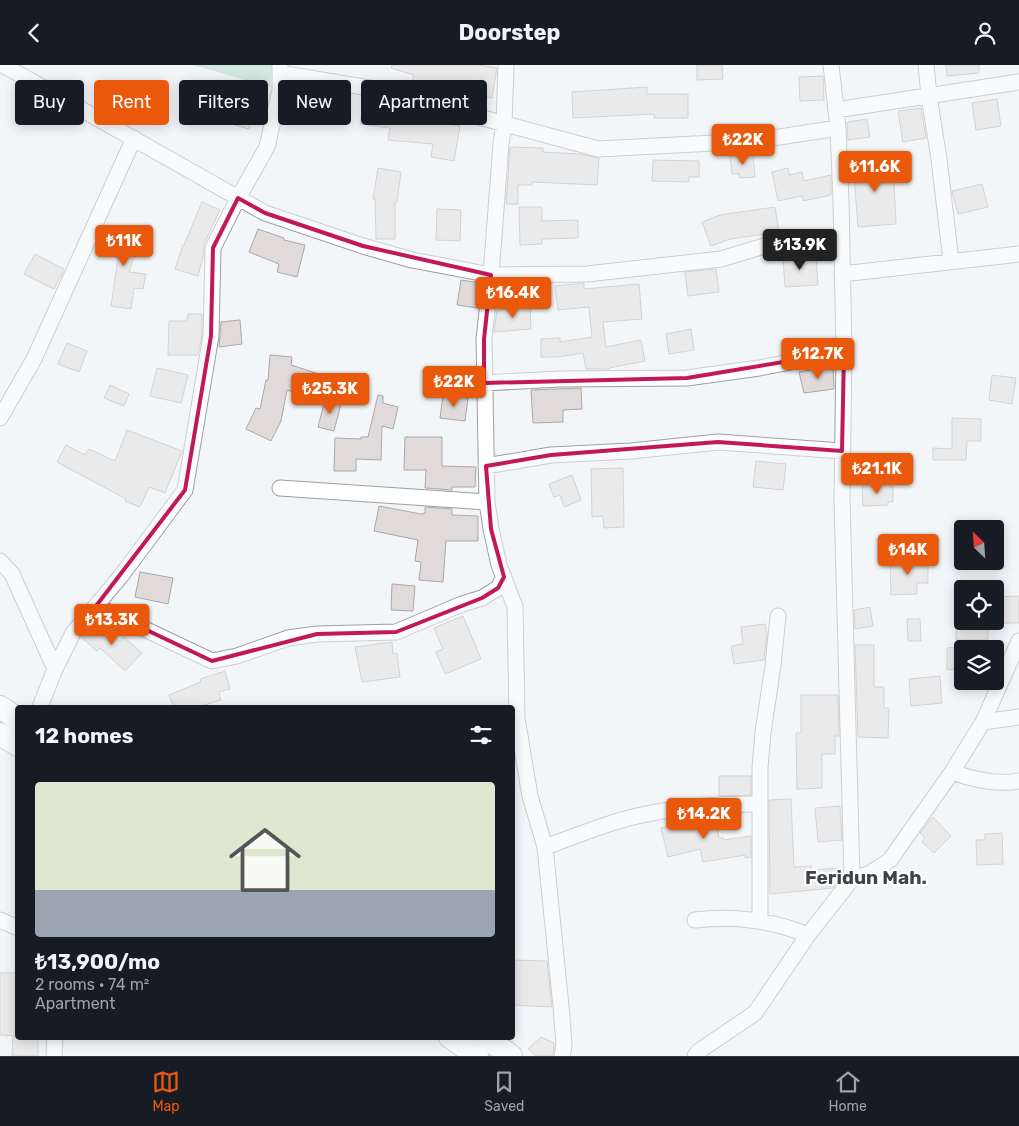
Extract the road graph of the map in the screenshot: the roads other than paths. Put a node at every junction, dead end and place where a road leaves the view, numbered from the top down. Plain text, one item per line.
1 (3, 65) edge
2 (506, 65) edge
3 (831, 65) edge
4 (926, 65) edge
5 (280, 69) edge
6 (1019, 82) edge
7 (929, 97) junction
8 (836, 110) junction
9 (504, 124) junction
10 (838, 129) junction
11 (134, 138) junction
12 (238, 198) junction
13 (841, 244) junction
14 (1019, 253) edge
15 (951, 261) junction
16 (842, 274) junction
17 (491, 275) junction
18 (844, 352) junction
19 (484, 383) junction
20 (0, 418) edge
21 (842, 451) junction
22 (486, 466) junction
23 (280, 488) dead end
24 (487, 502) junction
25 (0, 561) edge
26 (504, 577) junction
27 (96, 606) junction
28 (778, 616) dead end
29 (1019, 641) edge
30 (55, 669) junction
31 (41, 705) edge
32 (0, 707) edge
33 (15, 717) edge
34 (1019, 717) edge
35 (983, 722) junction
36 (0, 734) edge
37 (15, 743) edge
38 (952, 771) junction
39 (1019, 781) edge
40 (760, 804) junction
41 (545, 847) junction
42 (852, 879) junction
43 (0, 920) edge
44 (695, 920) dead end
45 (760, 920) junction
46 (15, 927) edge
47 (808, 935) junction
48 (55, 1040) edge
49 (454, 1040) edge
50 (490, 1040) edge
51 (54, 1056) edge
52 (477, 1056) edge
53 (511, 1056) edge
54 (562, 1056) edge
55 (695, 1056) edge

1 - 11 street
2 - 9 street
3 - 8 street
4 - 7 street
5 - 9 street
5 - 12 street
6 - 7 street
7 - 8 street
7 - 15 street
8 - 10 street
9 - 10 street
9 - 17 street
10 - 13 street
11 - 12 street
11 - 20 street
12 - 17 street
12 - 27 street
13 - 16 street
13 - 17 street
14 - 15 street
15 - 16 street
16 - 18 street
17 - 19 street
18 - 19 street
18 - 21 street
19 - 22 street
21 - 22 street
21 - 42 street
22 - 24 street
23 - 24 street
24 - 26 street
25 - 30 street
26 - 27 street
26 - 41 street
27 - 30 street
28 - 40 street
29 - 35 street
30 - 31 street
32 - 33 highway
34 - 35 street
35 - 38 street
36 - 37 highway
38 - 39 street
38 - 42 street
40 - 41 street
40 - 45 street
41 - 54 street
42 - 47 street
43 - 46 street
44 - 45 street
45 - 47 street
47 - 55 street
48 - 51 street
49 - 52 highway
50 - 53 highway

